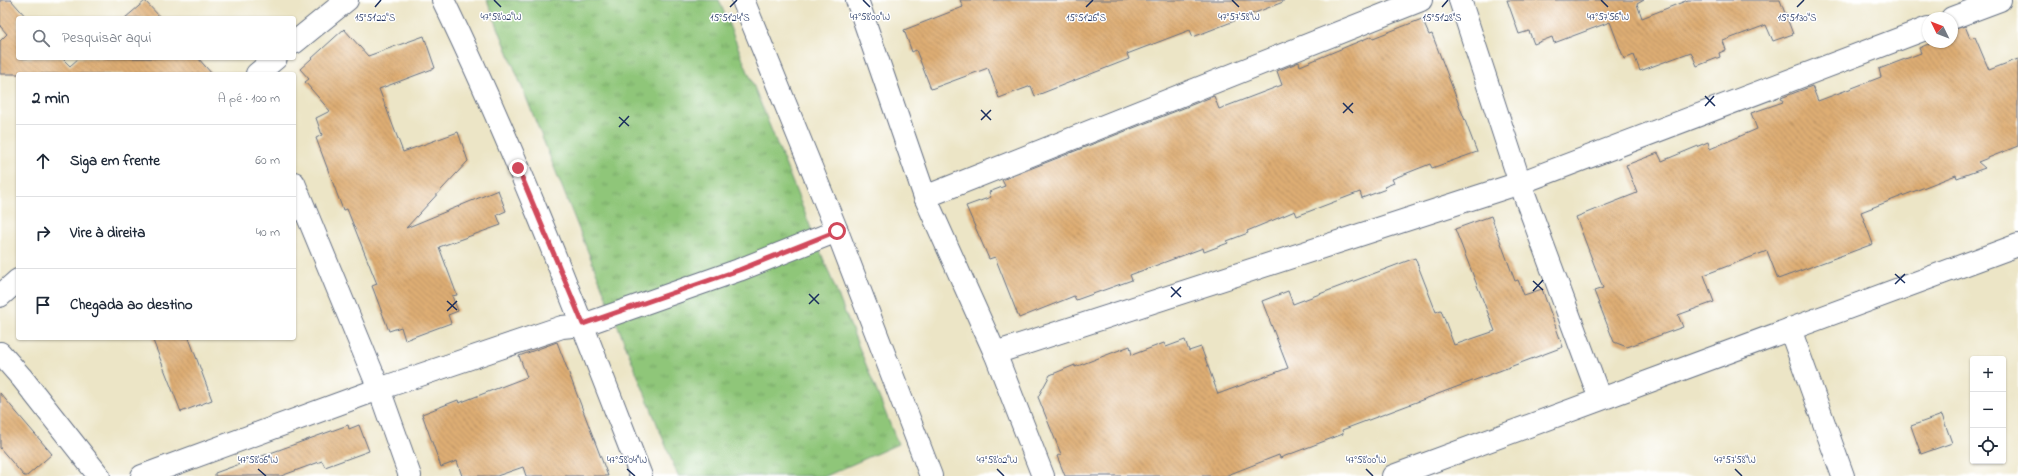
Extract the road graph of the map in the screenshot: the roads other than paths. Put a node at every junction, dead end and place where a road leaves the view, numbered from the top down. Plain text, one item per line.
1 (347, 0) edge
2 (443, 0) edge
3 (743, 0) edge
4 (857, 0) edge
5 (1421, 0) edge
6 (1460, 0) edge
7 (2000, 0) edge
8 (1958, 16) edge
9 (1922, 30) edge
10 (296, 41) edge
11 (274, 60) edge
12 (259, 72) edge
13 (1520, 183) junction
14 (296, 188) edge
15 (925, 197) junction
16 (837, 231) junction
17 (2018, 245) edge
18 (16, 282) edge
19 (0, 296) edge
20 (583, 324) junction
21 (1790, 329) junction
22 (0, 353) edge
23 (995, 353) junction
24 (379, 389) junction
25 (1600, 399) junction
26 (99, 476) edge
27 (142, 476) edge
28 (410, 476) edge
29 (641, 476) edge
30 (931, 476) edge
31 (1042, 476) edge
32 (1393, 476) edge
33 (1843, 476) edge

1 - 10 street
2 - 20 street
3 - 16 street
4 - 15 street
5 - 15 street
6 - 13 street
7 - 8 street
9 - 13 street
11 - 12 street
13 - 23 street
13 - 25 street
14 - 24 street
15 - 23 street
16 - 20 street
16 - 30 street
17 - 21 street
18 - 19 street
20 - 24 street
20 - 29 street
21 - 25 street
21 - 33 street
22 - 26 street
23 - 31 street
24 - 27 street
24 - 28 street
25 - 32 street

